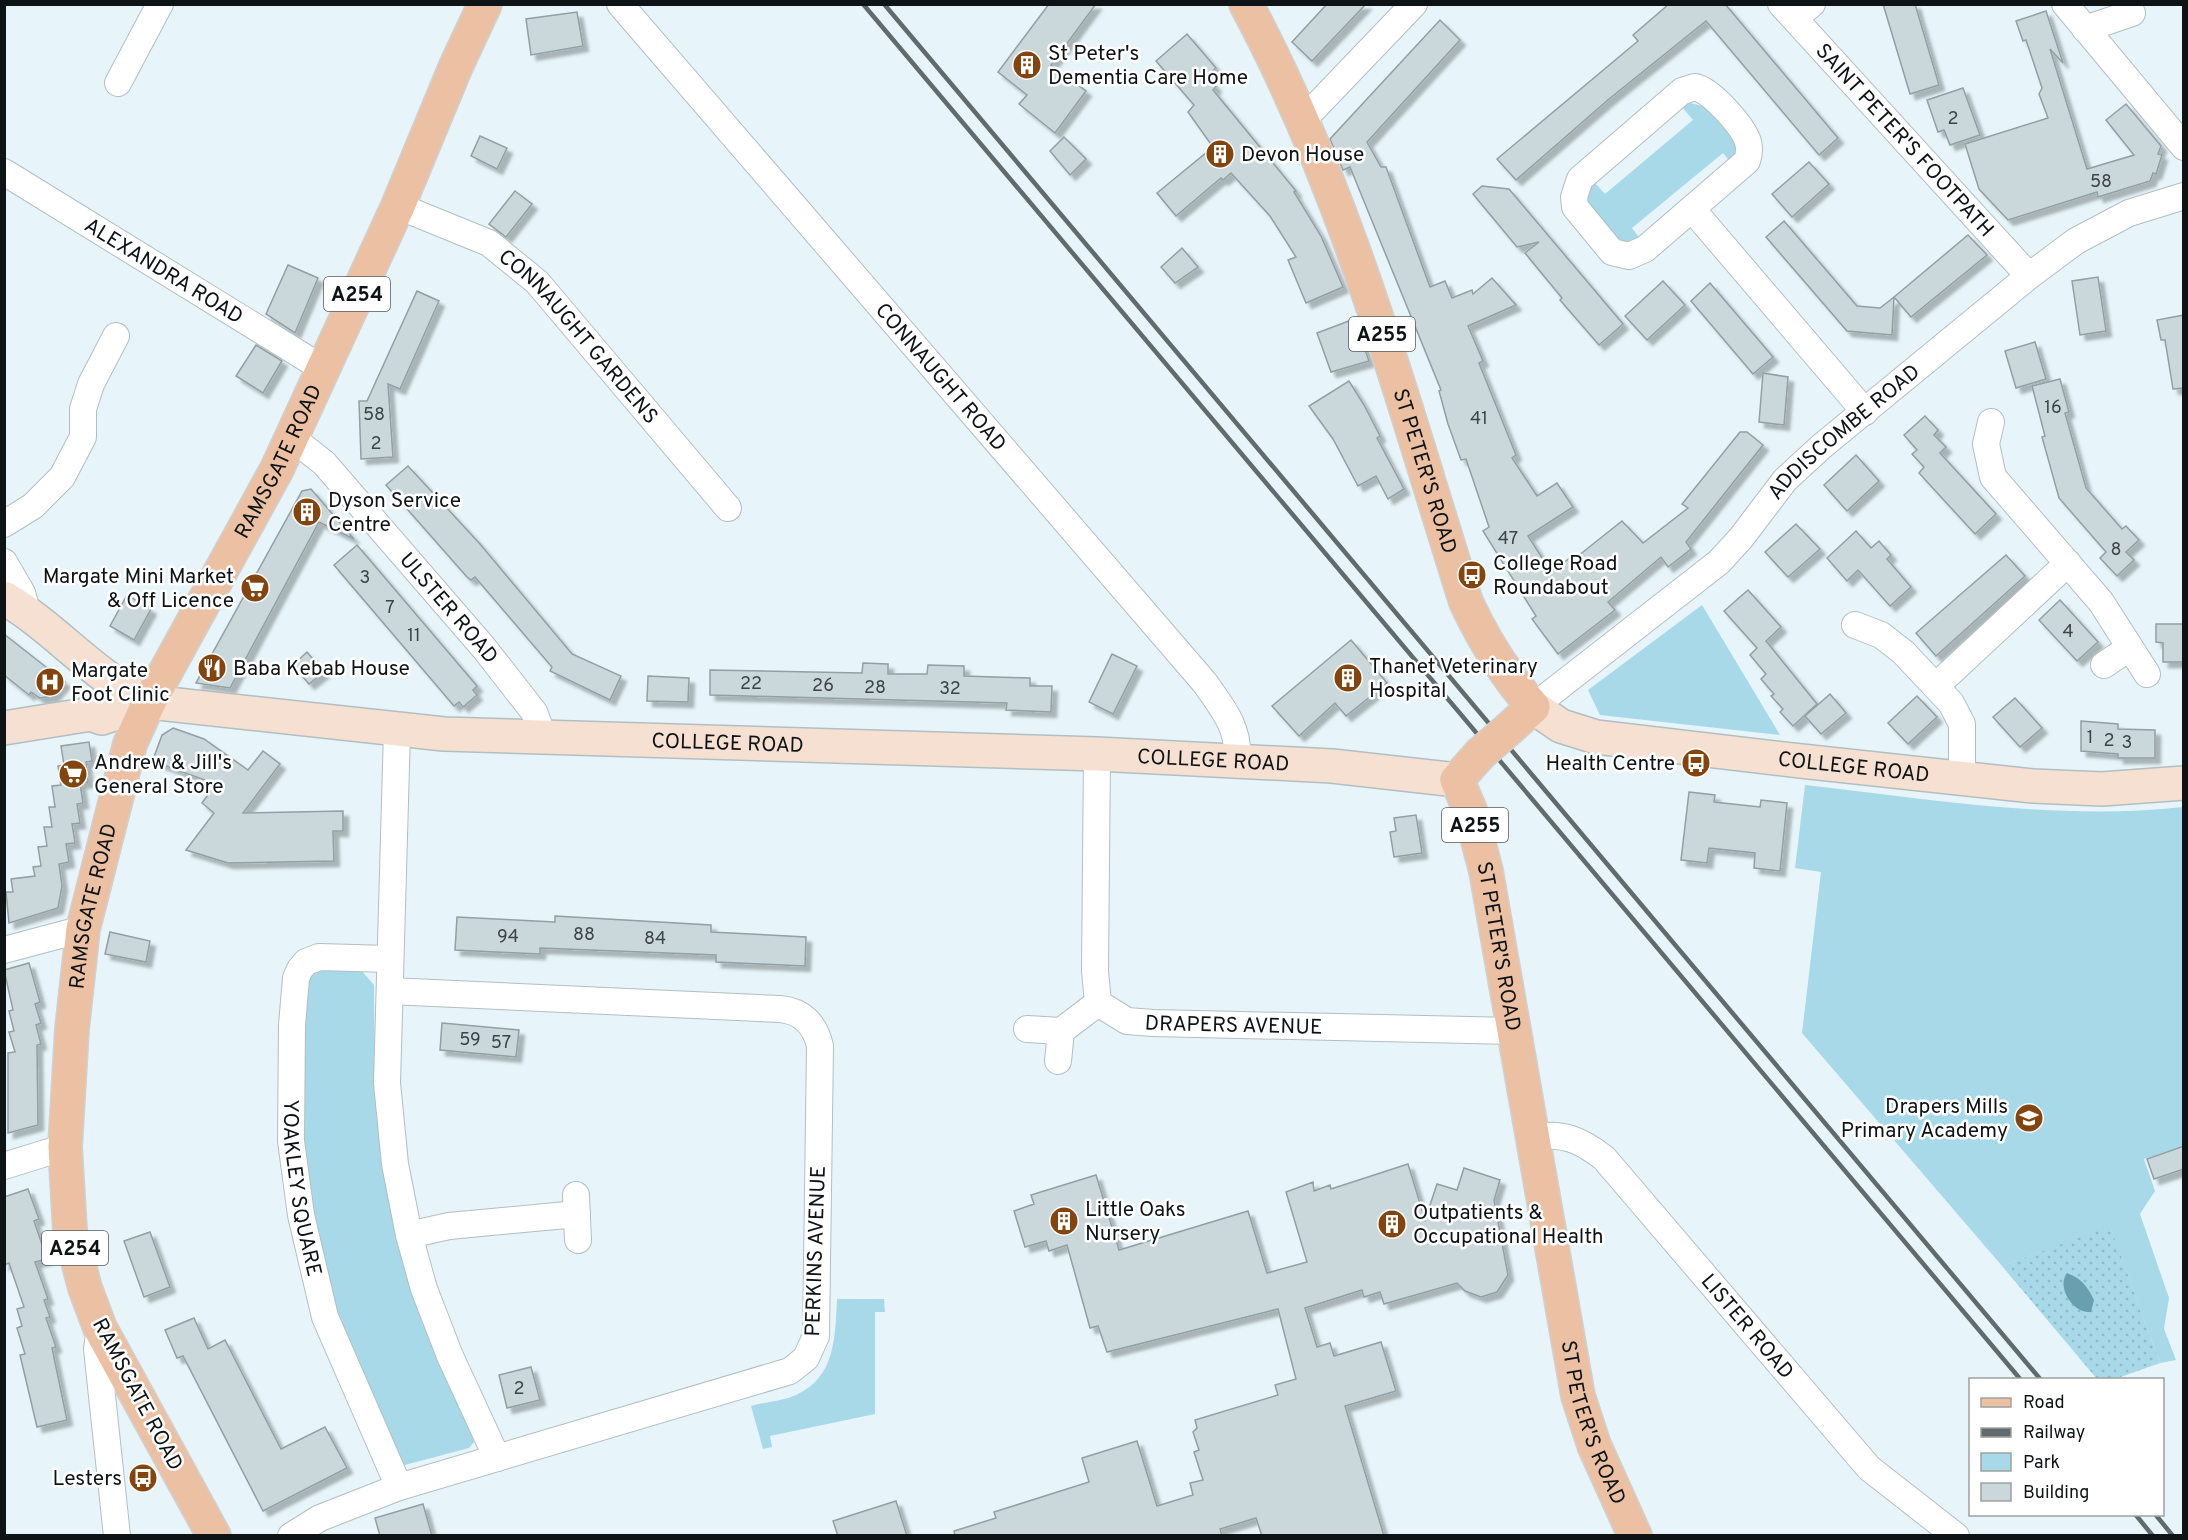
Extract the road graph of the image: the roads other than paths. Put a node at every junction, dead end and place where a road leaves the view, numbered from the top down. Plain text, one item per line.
1 (160, 4) edge
2 (485, 4) edge
3 (620, 4) edge
4 (1246, 4) edge
5 (1414, 4) edge
6 (2065, 4) edge
7 (1796, 9) edge
8 (2132, 13) dead end
9 (2085, 28) junction
10 (118, 83) dead end
11 (1302, 121) junction
12 (2184, 147) edge
13 (4, 172) edge
14 (2184, 196) edge
15 (398, 206) junction
16 (1692, 209) junction
17 (2029, 276) junction
18 (116, 336) dead end
19 (322, 368) junction
20 (1865, 412) junction
21 (1991, 422) dead end
22 (292, 438) junction
23 (728, 508) dead end
24 (4, 524) edge
25 (4, 562) edge
26 (2068, 564) junction
27 (16, 604) edge
28 (1855, 625) dead end
29 (2129, 648) junction
30 (85, 660) junction
31 (2104, 665) dead end
32 (2147, 674) dead end
33 (1936, 686) junction
34 (149, 702) junction
35 (66, 717) junction
36 (1522, 717) junction
37 (4, 728) edge
38 (397, 731) junction
39 (544, 738) junction
40 (1097, 754) junction
41 (1237, 761) junction
42 (1962, 779) junction
43 (1457, 780) junction
44 (2184, 783) edge
45 (83, 929) junction
46 (4, 950) edge
47 (390, 959) junction
48 (390, 991) junction
49 (1098, 1003) junction
50 (1027, 1029) dead end
51 (1060, 1031) junction
52 (1513, 1031) junction
53 (1058, 1061) dead end
54 (1534, 1138) junction
55 (65, 1147) junction
56 (4, 1166) edge
57 (409, 1235) junction
58 (578, 1240) dead end
59 (100, 1328) junction
60 (497, 1458) junction
61 (399, 1487) junction
62 (117, 1536) edge
63 (213, 1536) edge
64 (291, 1536) edge
65 (1635, 1536) edge
66 (1956, 1536) edge

1 - 10 street
2 - 15 main road, RAMSGATE ROAD / A254
3 - 41 street, CONNAUGHT ROAD
4 - 11 main road, ST PETER'S ROAD / A255
5 - 11 street
6 - 9 street
7 - 17 street, SAINT PETER'S FOOTPATH
8 - 9 street
9 - 12 street
11 - 36 main road, ST PETER'S ROAD / A255
13 - 19 street, ALEXANDRA ROAD
14 - 17 street, ADDISCOMBE ROAD
15 - 19 main road, RAMSGATE ROAD / A254
15 - 23 street, CONNAUGHT GARDENS
16 - 16 street
16 - 20 street
17 - 20 street, ADDISCOMBE ROAD
18 - 24 street
19 - 22 main road, RAMSGATE ROAD / A254
20 - 36 street, ADDISCOMBE ROAD
21 - 26 street
22 - 34 main road, RAMSGATE ROAD / A254
22 - 39 street, ULSTER ROAD
25 - 27 street
26 - 29 street
26 - 33 street
27 - 30 main road
28 - 33 street
29 - 31 street
29 - 32 street
30 - 34 main road
30 - 35 main road
33 - 42 street
34 - 35 main road, COLLEGE ROAD
34 - 38 main road, COLLEGE ROAD
34 - 45 main road, RAMSGATE ROAD / A254
35 - 37 main road, COLLEGE ROAD
36 - 42 main road, COLLEGE ROAD
36 - 43 main road, A255, bridge
38 - 39 main road, COLLEGE ROAD
38 - 47 street
39 - 40 main road, COLLEGE ROAD
40 - 41 main road, COLLEGE ROAD
40 - 49 street
41 - 43 main road, COLLEGE ROAD
42 - 44 main road, COLLEGE ROAD
43 - 52 main road, ST PETER'S ROAD / A255
45 - 46 street
45 - 55 main road, RAMSGATE ROAD / A254
47 - 48 street
47 - 61 street, YOAKLEY SQUARE
48 - 57 street
48 - 60 street, PERKINS AVENUE
49 - 51 street
49 - 52 street, DRAPERS AVENUE
50 - 51 street
51 - 53 street
52 - 54 main road, ST PETER'S ROAD / A255
54 - 65 main road, ST PETER'S ROAD / A255
54 - 66 street, LISTER ROAD
55 - 56 street
55 - 59 main road, RAMSGATE ROAD / A254
57 - 58 street
57 - 60 street
59 - 62 street
59 - 63 main road, RAMSGATE ROAD / A254
60 - 61 street, PERKINS AVENUE
61 - 64 street, PERKINS AVENUE

